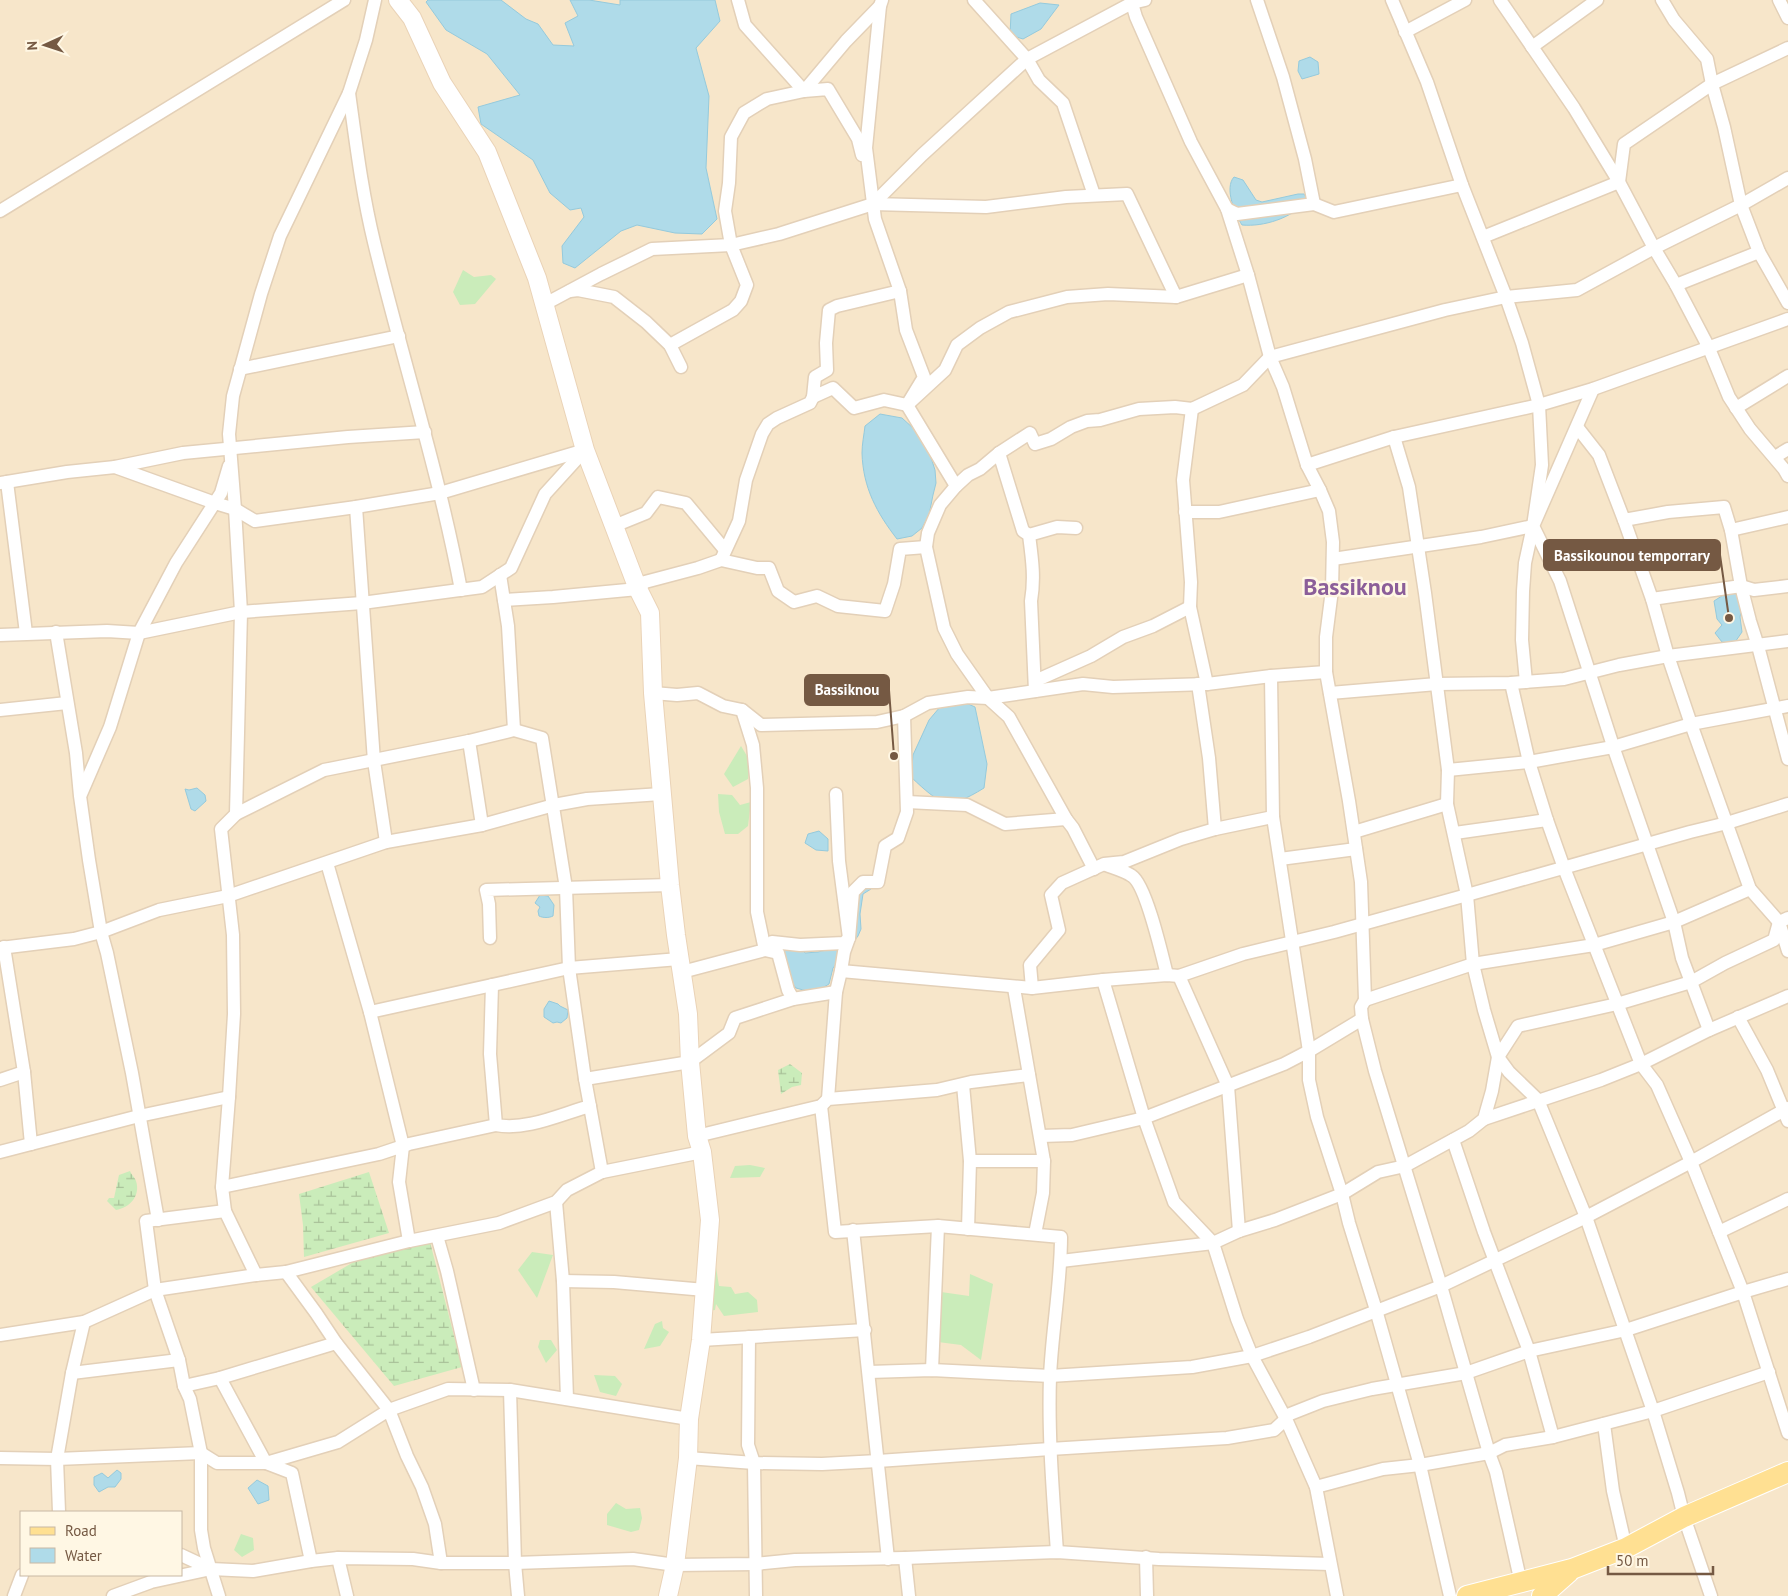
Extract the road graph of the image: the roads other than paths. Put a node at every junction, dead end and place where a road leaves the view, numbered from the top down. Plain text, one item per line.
1 (344, 0) edge
2 (375, 0) edge
3 (398, 0) edge
4 (738, 0) edge
5 (974, 0) edge
6 (1145, 0) edge
7 (1257, 0) edge
8 (1392, 0) edge
9 (1465, 0) edge
10 (1500, 0) edge
11 (1597, 0) edge
12 (1662, 0) edge
13 (1779, 0) edge
14 (1131, 2) edge
15 (881, 3) edge
16 (1788, 18) edge
17 (1405, 32) junction
18 (1532, 47) junction
19 (1788, 48) edge
20 (1027, 59) junction
21 (1712, 84) junction
22 (804, 91) junction
23 (349, 93) junction
24 (1788, 178) edge
25 (1619, 182) junction
26 (1462, 185) junction
27 (1094, 195) junction
28 (873, 204) junction
29 (1314, 204) junction
30 (1742, 205) junction
31 (1227, 209) junction
32 (0, 211) edge
33 (1483, 237) junction
34 (731, 245) junction
35 (1654, 248) junction
36 (1759, 252) junction
37 (1248, 274) junction
38 (1676, 285) junction
39 (900, 291) junction
40 (566, 292) junction
41 (1176, 297) junction
42 (1506, 297) junction
43 (1788, 303) edge
44 (545, 304) junction
45 (1788, 318) edge
46 (399, 336) junction
47 (670, 345) junction
48 (1708, 346) junction
49 (1270, 357) junction
50 (680, 367) dead end
51 (240, 369) junction
52 (1788, 376) edge
53 (1593, 389) junction
54 (813, 397) junction
55 (907, 405) junction
56 (1539, 406) junction
57 (1736, 408) junction
58 (1192, 409) junction
59 (1577, 427) junction
60 (425, 432) junction
61 (1394, 437) junction
62 (1788, 449) edge
63 (585, 450) junction
64 (999, 453) junction
65 (231, 454) junction
66 (1775, 457) junction
67 (1307, 465) junction
68 (115, 467) junction
69 (1788, 476) edge
70 (4, 482) edge
71 (956, 486) junction
72 (1320, 490) junction
73 (440, 493) junction
74 (214, 503) junction
75 (356, 508) junction
76 (235, 509) junction
77 (1185, 512) junction
78 (1788, 517) edge
79 (1624, 520) junction
80 (614, 526) junction
81 (1533, 526) junction
82 (1076, 528) dead end
83 (1732, 530) junction
84 (1029, 536) junction
85 (926, 547) junction
86 (1418, 547) junction
87 (723, 555) junction
88 (1333, 559) junction
89 (500, 575) junction
90 (1741, 586) junction
91 (1788, 586) edge
92 (638, 589) junction
93 (461, 590) junction
94 (1652, 599) junction
95 (504, 600) junction
96 (362, 603) junction
97 (1190, 606) junction
98 (241, 612) junction
99 (56, 632) junction
100 (26, 633) junction
101 (139, 633) junction
102 (0, 635) edge
103 (1788, 641) edge
104 (1758, 646) junction
105 (1668, 656) junction
106 (1326, 672) junction
107 (1590, 674) junction
108 (1271, 676) junction
109 (1526, 682) junction
110 (1511, 683) junction
111 (1202, 684) junction
112 (1437, 684) junction
113 (1035, 686) junction
114 (654, 693) junction
115 (1330, 693) junction
116 (988, 698) junction
117 (67, 703) junction
118 (1788, 706) edge
119 (1773, 707) junction
120 (0, 710) edge
121 (742, 710) junction
122 (904, 716) junction
123 (1691, 724) junction
124 (514, 730) junction
125 (469, 741) junction
126 (1613, 747) junction
127 (1788, 759) edge
128 (374, 761) junction
129 (1529, 762) junction
130 (1448, 770) junction
131 (661, 794) junction
132 (836, 794) dead end
133 (80, 796) junction
134 (907, 802) junction
135 (1447, 804) junction
136 (1788, 804) edge
137 (554, 805) junction
138 (236, 814) junction
139 (1273, 818) junction
140 (1066, 819) junction
141 (1547, 820) junction
142 (1728, 823) junction
143 (482, 825) junction
144 (1215, 829) junction
145 (1354, 832) junction
146 (1455, 833) junction
147 (386, 842) junction
148 (1647, 844) junction
149 (1356, 849) junction
150 (1280, 859) junction
151 (328, 863) junction
152 (1099, 866) junction
153 (1564, 868) junction
154 (670, 884) junction
155 (566, 887) junction
156 (1750, 889) junction
157 (1467, 895) junction
158 (228, 896) junction
159 (1783, 920) edge
160 (1674, 922) junction
161 (1362, 923) junction
162 (101, 932) junction
163 (490, 938) dead end
164 (849, 938) junction
165 (1292, 942) junction
166 (1594, 946) junction
167 (2, 948) edge
168 (766, 950) junction
169 (1788, 951) edge
170 (1473, 964) junction
171 (680, 966) junction
172 (569, 968) junction
173 (842, 971) junction
174 (1173, 975) junction
175 (1103, 980) junction
176 (1691, 982) junction
177 (492, 985) junction
178 (1014, 988) junction
179 (1032, 988) junction
180 (836, 992) junction
181 (1788, 996) edge
182 (794, 999) junction
183 (1365, 1000) junction
184 (1617, 1004) junction
185 (370, 1012) junction
186 (1738, 1017) junction
187 (1362, 1019) junction
188 (1709, 1030) junction
189 (1308, 1052) junction
190 (1498, 1057) junction
191 (690, 1062) junction
192 (1641, 1064) junction
193 (24, 1072) junction
194 (1028, 1075) junction
195 (585, 1079) junction
196 (0, 1080) edge
197 (963, 1085) junction
198 (1228, 1086) junction
199 (229, 1097) junction
200 (1538, 1100) junction
201 (825, 1103) junction
202 (590, 1106) junction
203 (1786, 1113) edge
204 (139, 1116) junction
205 (1144, 1118) junction
206 (1484, 1119) junction
207 (496, 1126) junction
208 (1041, 1136) junction
209 (1453, 1140) junction
210 (31, 1144) junction
211 (699, 1144) junction
212 (403, 1146) junction
213 (0, 1152) edge
214 (970, 1161) junction
215 (1044, 1161) junction
216 (1691, 1162) junction
217 (1405, 1166) junction
218 (602, 1172) junction
219 (222, 1187) junction
220 (1342, 1194) junction
221 (1788, 1199) edge
222 (556, 1202) junction
223 (225, 1211) junction
224 (1586, 1217) junction
225 (158, 1220) junction
226 (938, 1226) junction
227 (968, 1229) junction
228 (853, 1230) junction
229 (1239, 1231) junction
230 (1718, 1232) junction
231 (1035, 1234) junction
232 (437, 1236) junction
233 (409, 1241) junction
234 (1213, 1243) junction
235 (1061, 1261) junction
236 (1494, 1261) junction
237 (286, 1272) junction
238 (256, 1275) junction
239 (1788, 1279) edge
240 (563, 1281) junction
241 (1441, 1286) junction
242 (155, 1290) junction
243 (705, 1290) junction
244 (1743, 1292) junction
245 (1376, 1310) junction
246 (84, 1322) junction
247 (864, 1330) junction
248 (1626, 1330) junction
249 (0, 1335) edge
250 (749, 1337) junction
251 (701, 1340) junction
252 (336, 1344) junction
253 (1529, 1351) junction
254 (1252, 1356) junction
255 (179, 1360) junction
256 (932, 1370) junction
257 (869, 1372) junction
258 (1769, 1372) junction
259 (72, 1373) junction
260 (1466, 1373) junction
261 (1050, 1376) junction
262 (220, 1378) junction
263 (184, 1386) junction
264 (1397, 1386) junction
265 (474, 1390) junction
266 (510, 1390) junction
267 (567, 1399) junction
268 (389, 1410) junction
269 (1653, 1411) junction
270 (1286, 1417) junction
271 (689, 1419) junction
272 (1604, 1424) junction
273 (1788, 1433) edge
274 (1553, 1437) junction
275 (1050, 1449) junction
276 (201, 1453) junction
277 (1489, 1453) junction
278 (0, 1458) edge
279 (688, 1458) junction
280 (57, 1459) junction
281 (878, 1462) junction
282 (266, 1463) junction
283 (754, 1463) junction
284 (1420, 1465) junction
285 (1788, 1472) edge
286 (1316, 1487) junction
287 (60, 1511) edge
288 (1684, 1517) junction
289 (1626, 1548) junction
290 (1057, 1552) junction
291 (182, 1555) edge
292 (1146, 1557) junction
293 (338, 1558) junction
294 (905, 1558) junction
295 (888, 1559) junction
296 (311, 1560) junction
297 (441, 1563) junction
298 (515, 1563) junction
299 (755, 1564) junction
300 (1330, 1564) junction
301 (675, 1565) junction
302 (211, 1569) junction
303 (1572, 1569) junction
304 (182, 1575) edge
305 (22, 1576) edge
306 (179, 1576) edge
307 (1521, 1584) junction
308 (14, 1596) edge
309 (114, 1596) edge
310 (219, 1596) edge
311 (347, 1596) edge
312 (518, 1596) edge
313 (668, 1596) edge
314 (756, 1596) edge
315 (909, 1596) edge
316 (1147, 1596) edge
317 (1337, 1596) edge
318 (1450, 1596) edge
319 (1467, 1596) edge
320 (1542, 1596) edge
321 (1711, 1596) edge

1 - 32 street
2 - 23 street
3 - 44 street
4 - 22 street
5 - 20 street
6 - 14 street
7 - 29 street
8 - 17 street
9 - 17 street
10 - 18 street
11 - 18 street
12 - 21 street
13 - 16 street
14 - 20 street
14 - 31 street
15 - 22 street
15 - 28 street
17 - 26 street
18 - 25 street
19 - 21 street
20 - 27 street
20 - 28 street
21 - 25 street
21 - 30 street
22 - 28 street
22 - 34 street
23 - 46 street
23 - 51 street
24 - 30 street
25 - 33 street
25 - 35 street
26 - 29 street
26 - 33 street
27 - 28 street
27 - 41 street
28 - 34 street
28 - 39 street
29 - 31 street
30 - 35 street
30 - 36 street
31 - 37 street
33 - 42 street
34 - 40 street
34 - 47 street
35 - 38 street
35 - 42 street
36 - 38 street
36 - 43 street
37 - 41 street
37 - 49 street
38 - 48 street
39 - 54 street
39 - 55 street
40 - 44 street
40 - 47 street
41 - 55 street
42 - 49 street
42 - 56 street
44 - 63 street
45 - 48 street
46 - 51 street
46 - 60 street
47 - 50 street
48 - 53 street
48 - 57 street
49 - 58 street
49 - 67 street
51 - 65 street
52 - 57 street
53 - 56 street
53 - 59 street
54 - 55 street
54 - 87 street
55 - 71 street
56 - 61 street
56 - 81 street
57 - 66 street
58 - 64 street
58 - 77 street
59 - 79 street
59 - 81 street
60 - 65 street
60 - 73 street
61 - 67 street
61 - 86 street
62 - 66 street
63 - 73 street
63 - 80 street
63 - 89 street
64 - 71 street
64 - 84 street
65 - 68 street
65 - 74 street
65 - 76 street
66 - 69 street
67 - 72 street
68 - 70 street
68 - 74 street
70 - 100 street
71 - 85 street
72 - 77 street
72 - 88 street
73 - 75 street
73 - 93 street
74 - 76 street
74 - 101 street
75 - 76 street
75 - 96 street
76 - 98 street
77 - 97 street
78 - 83 street
79 - 83 street
79 - 94 street
80 - 87 street
80 - 92 street
81 - 86 street
81 - 107 street
81 - 109 street
82 - 84 street
83 - 90 street
84 - 113 street
85 - 87 street
85 - 116 street
86 - 88 street
86 - 112 street
87 - 92 street
88 - 106 street
89 - 93 street
89 - 95 street
90 - 91 street
90 - 94 street
90 - 104 street
92 - 95 street
92 - 114 street
93 - 96 street
94 - 105 street
95 - 124 street
96 - 98 street
96 - 128 street
97 - 111 street
97 - 113 street
98 - 101 street
98 - 138 street
99 - 100 street
99 - 101 street
99 - 117 street
100 - 102 street
101 - 133 street
103 - 104 street
104 - 105 street
104 - 119 street
105 - 107 street
105 - 123 street
106 - 108 street
106 - 115 street
107 - 109 street
107 - 126 street
108 - 111 street
108 - 139 street
109 - 110 street
110 - 112 street
110 - 129 street
111 - 113 street
111 - 144 street
112 - 115 street
112 - 130 street
113 - 116 street
114 - 121 street
114 - 131 street
115 - 145 street
116 - 122 street
116 - 140 street
117 - 120 street
117 - 133 street
118 - 119 street
119 - 123 street
119 - 127 street
121 - 122 street
121 - 168 street
122 - 134 street
123 - 126 street
123 - 142 street
124 - 125 street
124 - 137 street
125 - 128 street
125 - 143 street
126 - 129 street
126 - 148 street
128 - 138 street
128 - 147 street
129 - 130 street
129 - 141 street
130 - 135 street
131 - 137 street
131 - 154 street
132 - 164 street
133 - 162 street
134 - 140 street
134 - 164 street
135 - 145 street
135 - 146 street
136 - 142 street
137 - 143 street
137 - 155 street
138 - 158 street
139 - 144 street
139 - 150 street
140 - 152 street
141 - 146 street
141 - 153 street
142 - 148 street
142 - 156 street
143 - 147 street
144 - 152 street
145 - 149 street
146 - 157 street
147 - 151 street
148 - 153 street
148 - 160 street
149 - 150 street
149 - 161 street
150 - 165 street
151 - 158 street
151 - 185 street
152 - 174 street
152 - 179 street
153 - 157 street
153 - 166 street
154 - 155 street
154 - 171 street
155 - 163 street
155 - 172 street
156 - 159 street
156 - 160 street
157 - 161 street
157 - 170 street
158 - 162 street
158 - 199 street
159 - 169 street
159 - 176 street
160 - 166 street
160 - 176 street
161 - 165 street
161 - 183 street
162 - 167 street
162 - 204 street
164 - 168 street
164 - 173 street
165 - 174 street
165 - 189 street
166 - 170 street
166 - 184 street
167 - 193 street
168 - 171 street
168 - 182 street
170 - 183 street
170 - 190 street
171 - 172 street
171 - 191 street
172 - 177 street
172 - 195 street
173 - 178 street
173 - 180 street
174 - 175 street
174 - 198 street
175 - 179 street
175 - 205 street
176 - 184 street
176 - 188 street
177 - 185 street
177 - 207 street
178 - 179 street
178 - 194 street
180 - 182 street
180 - 201 street
181 - 186 street
182 - 191 street
183 - 187 street
184 - 190 street
184 - 192 street
185 - 212 street
186 - 188 street
186 - 203 street
187 - 189 street
187 - 217 street
188 - 192 street
189 - 198 street
189 - 220 street
190 - 200 street
190 - 206 street
191 - 195 street
191 - 211 street
192 - 200 street
192 - 216 street
193 - 196 street
193 - 210 street
194 - 197 street
194 - 208 street
195 - 202 street
197 - 201 street
197 - 214 street
198 - 205 street
198 - 229 street
199 - 204 street
199 - 219 street
200 - 206 street
200 - 224 street
201 - 211 street
201 - 228 street
202 - 207 street
202 - 218 street
203 - 216 street
204 - 210 street
204 - 225 street
205 - 208 street
205 - 234 street
206 - 209 street
207 - 212 street
208 - 215 street
209 - 217 street
209 - 236 street
210 - 213 street
211 - 218 street
211 - 243 street
212 - 219 street
212 - 233 street
214 - 215 street
214 - 227 street
215 - 231 street
216 - 224 street
216 - 230 street
217 - 220 street
217 - 241 street
218 - 222 street
219 - 223 street
220 - 229 street
220 - 245 street
221 - 230 street
222 - 232 street
222 - 240 street
223 - 225 street
223 - 238 street
224 - 236 street
224 - 248 street
225 - 242 street
226 - 227 street
226 - 228 street
226 - 256 street
227 - 231 street
228 - 247 street
229 - 234 street
230 - 244 street
231 - 235 street
232 - 233 street
232 - 265 street
233 - 237 street
234 - 235 street
234 - 254 street
235 - 261 street
236 - 241 street
236 - 253 street
237 - 238 street
237 - 252 street
238 - 242 street
239 - 244 street
240 - 243 street
240 - 267 street
241 - 245 street
241 - 260 street
242 - 246 street
242 - 255 street
243 - 251 street
244 - 248 street
244 - 258 street
245 - 254 street
245 - 264 street
246 - 249 street
246 - 259 street
247 - 250 street
247 - 257 street
248 - 253 street
248 - 269 street
250 - 251 street
250 - 283 street
251 - 271 street
252 - 262 street
252 - 268 street
253 - 260 street
253 - 274 street
254 - 261 street
254 - 270 street
255 - 259 street
255 - 263 street
256 - 257 street
256 - 261 street
257 - 281 street
258 - 269 street
258 - 273 street
259 - 280 street
260 - 264 street
260 - 277 street
261 - 275 street
262 - 263 street
262 - 282 street
263 - 276 street
264 - 270 street
264 - 284 street
265 - 266 street
265 - 268 street
266 - 267 street
266 - 298 street
267 - 271 street
268 - 282 street
268 - 297 street
269 - 272 street
269 - 288 street
270 - 275 street
270 - 286 street
271 - 279 street
272 - 274 street
272 - 289 street
274 - 277 street
275 - 281 street
275 - 290 street
276 - 280 street
276 - 282 street
276 - 302 street
277 - 284 street
277 - 307 street
278 - 280 street
279 - 283 street
279 - 301 street
280 - 287 street
281 - 283 street
281 - 295 street
282 - 296 street
283 - 299 street
284 - 286 street
284 - 318 street
285 - 288 main road
286 - 300 street
288 - 289 main road
288 - 321 street
289 - 303 main road
290 - 292 street
290 - 294 street
291 - 302 street
292 - 300 street
292 - 316 street
293 - 296 street
293 - 297 street
293 - 311 street
294 - 295 street
294 - 315 street
295 - 299 street
296 - 302 street
297 - 298 street
298 - 301 street
298 - 312 street
299 - 301 street
299 - 314 street
300 - 317 street
301 - 313 street
302 - 304 street
302 - 310 street
303 - 307 main road
303 - 320 main road
305 - 308 street
306 - 309 street
307 - 319 main road

